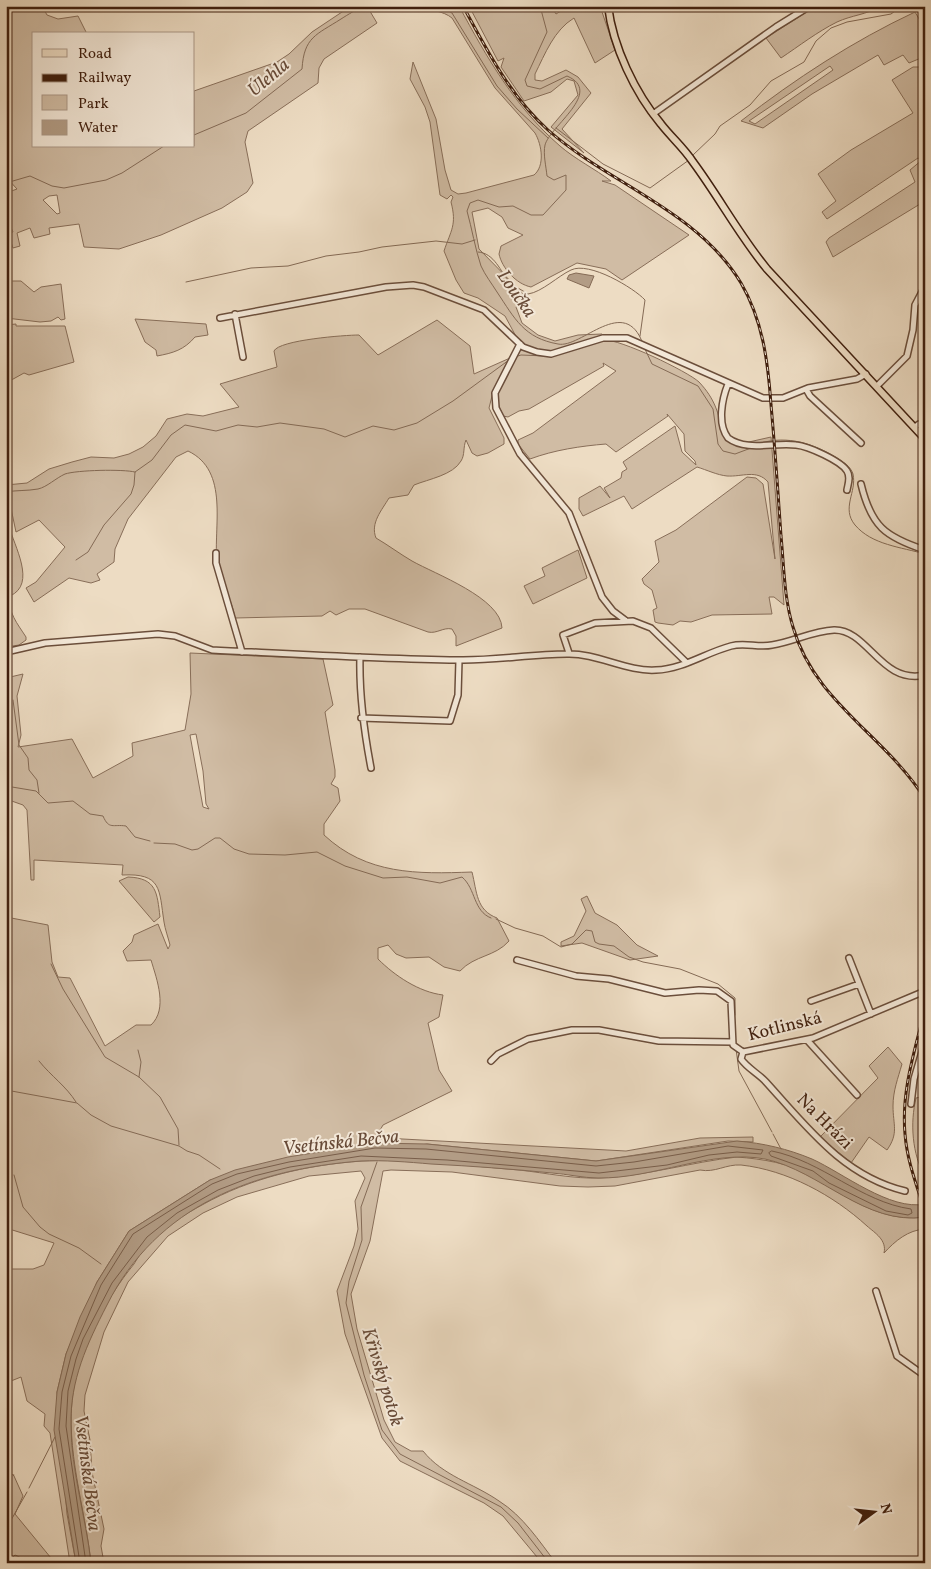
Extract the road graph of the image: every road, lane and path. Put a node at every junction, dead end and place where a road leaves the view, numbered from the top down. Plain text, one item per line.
1 (608, 6) edge
2 (810, 6) edge
3 (653, 114) junction
4 (925, 286) edge
5 (235, 314) junction
6 (220, 318) dead end
7 (520, 344) junction
8 (243, 357) dead end
9 (866, 374) junction
10 (728, 384) junction
11 (877, 386) junction
12 (806, 389) junction
13 (925, 424) edge
14 (915, 427) junction
15 (925, 439) edge
16 (861, 443) dead end
17 (861, 484) dead end
18 (847, 490) dead end
19 (925, 550) edge
20 (216, 553) dead end
21 (625, 620) junction
22 (6, 652) edge
23 (242, 652) junction
24 (569, 653) junction
25 (360, 657) junction
26 (459, 660) junction
27 (687, 663) junction
28 (924, 675) edge
29 (361, 718) junction
30 (371, 768) dead end
31 (849, 958) dead end
32 (517, 960) dead end
33 (859, 984) junction
34 (925, 991) edge
35 (811, 1001) dead end
36 (871, 1014) junction
37 (807, 1040) junction
38 (925, 1041) edge
39 (732, 1042) junction
40 (738, 1050) junction
41 (491, 1062) dead end
42 (857, 1096) dead end
43 (911, 1104) dead end
44 (905, 1192) dead end
45 (876, 1291) dead end
46 (925, 1376) edge

1 - 3 main road
2 - 3 street
3 - 9 main road
4 - 11 street
5 - 6 street
5 - 7 street
5 - 8 street
7 - 10 street
7 - 21 street
9 - 11 main road
9 - 12 street
10 - 12 street
10 - 18 street
11 - 14 main road
12 - 16 street
13 - 14 street
14 - 15 main road
17 - 19 street
20 - 23 street
21 - 24 street
21 - 27 street
22 - 23 street
23 - 25 street
24 - 26 street
24 - 27 street
25 - 26 street
25 - 29 street
26 - 29 street
27 - 28 street
29 - 30 street
31 - 33 street
32 - 39 street, Kotlinská
33 - 35 street
33 - 36 street
34 - 36 street, Kotlinská
36 - 37 street, Kotlinská
37 - 40 street, Kotlinská
37 - 42 street
38 - 43 street
39 - 40 street, Kotlinská
39 - 41 street
40 - 44 street, Na Hrázi
45 - 46 street

